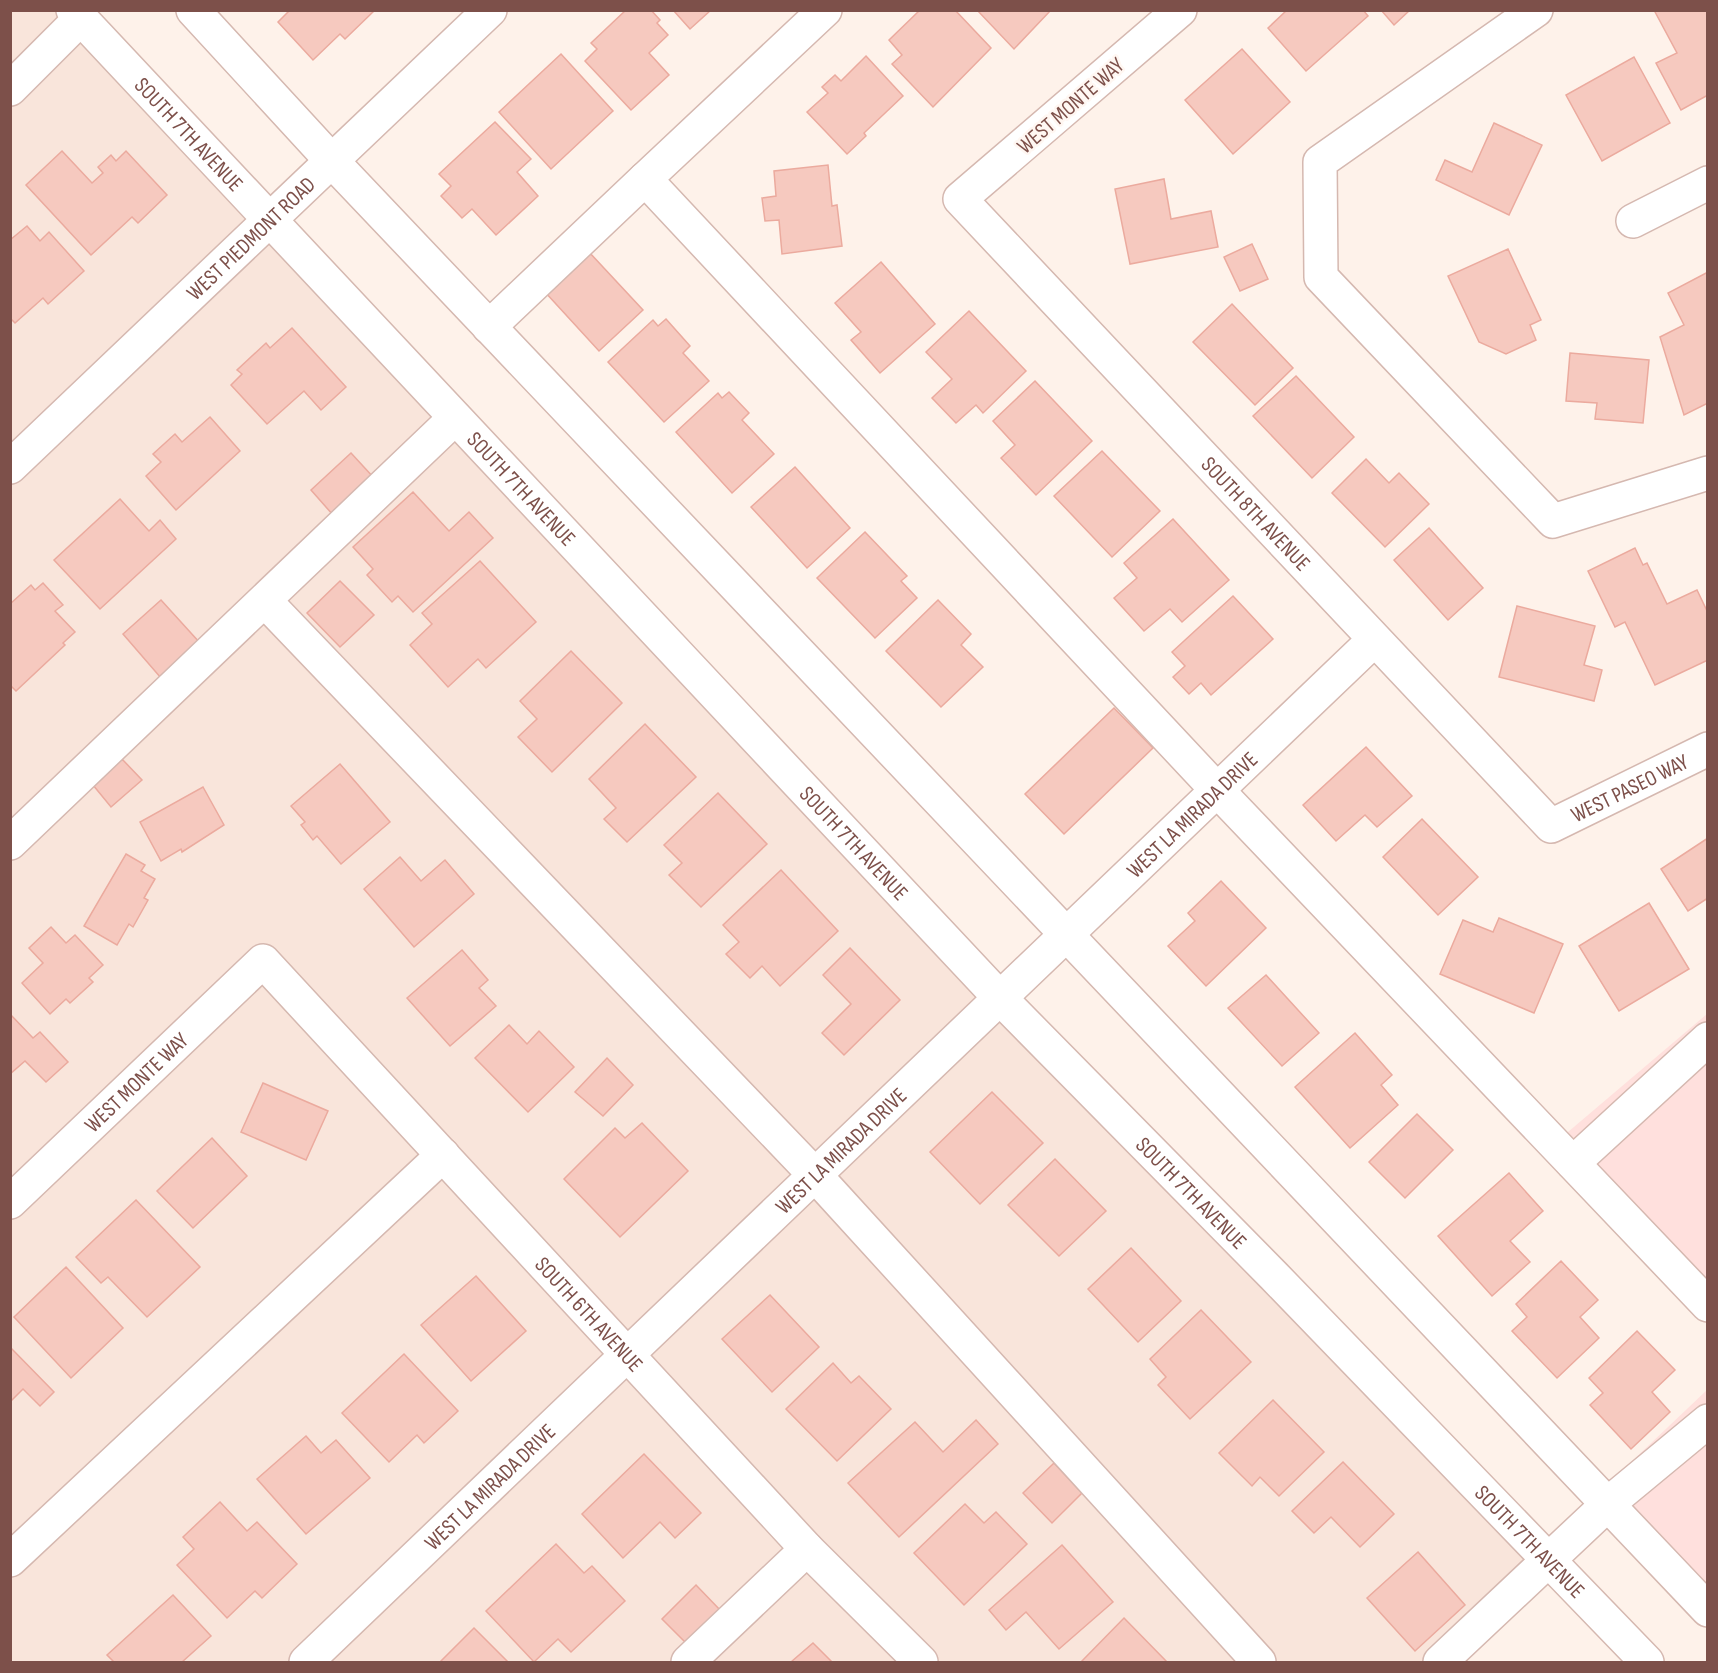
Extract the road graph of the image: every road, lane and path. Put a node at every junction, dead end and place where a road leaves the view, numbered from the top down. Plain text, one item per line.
1 (193, 10) edge
2 (490, 10) edge
3 (825, 10) edge
4 (1180, 10) edge
5 (1536, 10) edge
6 (77, 14) edge
7 (10, 89) edge
8 (330, 159) junction
9 (645, 179) junction
10 (1707, 183) edge
11 (960, 199) joint
12 (271, 220) junction
13 (1633, 221) dead end
14 (489, 327) junction
15 (455, 418) junction
16 (10, 467) edge
17 (1707, 473) edge
18 (265, 601) junction
19 (1374, 640) junction
20 (1707, 749) edge
21 (1217, 790) junction
22 (1551, 826) joint
23 (10, 843) edge
24 (1066, 936) junction
25 (263, 961) joint
26 (1000, 998) junction
27 (1707, 1039) edge
28 (443, 1155) junction
29 (1573, 1163) junction
30 (814, 1174) junction
31 (10, 1202) edge
32 (1707, 1305) edge
33 (628, 1355) junction
34 (1707, 1421) edge
35 (1609, 1503) junction
36 (807, 1549) junction
37 (10, 1560) edge
38 (1548, 1560) junction
39 (1707, 1610) edge
40 (306, 1662) edge
41 (688, 1662) edge
42 (921, 1662) edge
43 (1259, 1662) edge
44 (1440, 1662) edge
45 (1647, 1662) edge

1 - 8 street
2 - 8 street, WEST PIEDMONT ROAD
3 - 9 street
4 - 11 street, WEST MONTE WAY
5 - 17 street
6 - 7 street
6 - 12 street, SOUTH 7TH AVENUE
8 - 12 street, WEST PIEDMONT ROAD
8 - 14 street
9 - 14 street
9 - 21 street
10 - 13 street
11 - 19 street, SOUTH 8TH AVENUE
12 - 15 street, SOUTH 7TH AVENUE
12 - 16 street, WEST PIEDMONT ROAD
14 - 24 street
15 - 18 street
15 - 26 street, SOUTH 7TH AVENUE
18 - 23 street
18 - 30 street
19 - 21 street, WEST LA MIRADA DRIVE
19 - 22 street, SOUTH 8TH AVENUE
20 - 22 street, WEST PASEO WAY
21 - 24 street, WEST LA MIRADA DRIVE
21 - 29 street
24 - 26 street, WEST LA MIRADA DRIVE
24 - 35 street
25 - 28 street, SOUTH 6TH AVENUE
25 - 31 street, WEST MONTE WAY
26 - 30 street, WEST LA MIRADA DRIVE
26 - 38 street, SOUTH 7TH AVENUE
27 - 29 street
28 - 33 street, SOUTH 6TH AVENUE
28 - 37 street
29 - 32 street
30 - 33 street, WEST LA MIRADA DRIVE
30 - 43 street
33 - 36 street, SOUTH 6TH AVENUE
33 - 40 street, WEST LA MIRADA DRIVE
34 - 35 street
35 - 38 street
35 - 39 street
36 - 41 street
36 - 42 street, SOUTH 6TH AVENUE
38 - 44 street
38 - 45 street, SOUTH 7TH AVENUE

